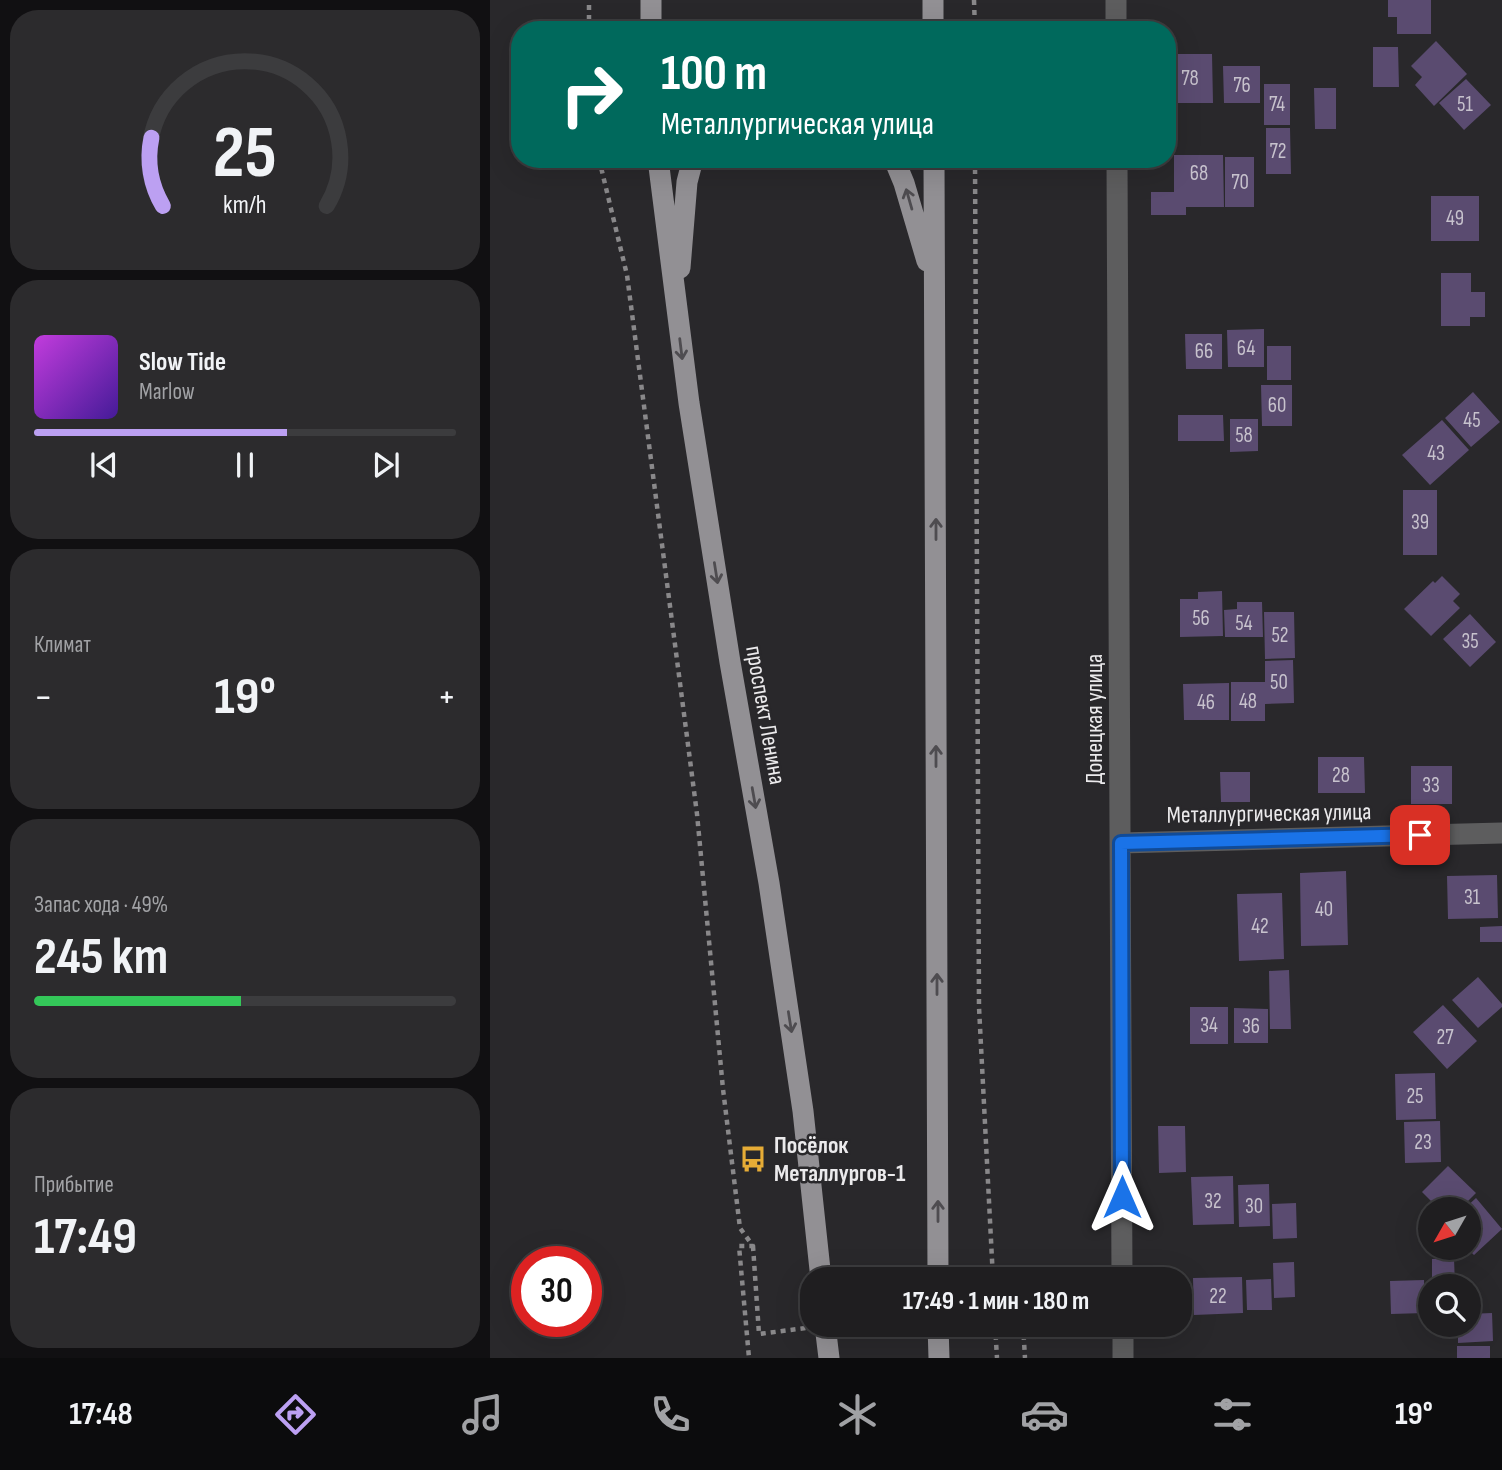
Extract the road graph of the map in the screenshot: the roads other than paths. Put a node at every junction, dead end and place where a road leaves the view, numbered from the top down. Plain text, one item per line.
1 (651, 0) edge
2 (933, 0) edge
3 (1116, 0) edge
4 (651, 21) edge
5 (933, 21) edge
6 (1116, 21) edge
7 (659, 168) edge
8 (691, 168) edge
9 (898, 168) edge
10 (934, 168) edge
11 (1116, 168) edge
12 (935, 287) junction
13 (677, 315) junction
14 (1502, 833) edge
15 (1121, 843) junction
16 (820, 1267) edge
17 (938, 1267) edge
18 (1122, 1267) edge
19 (822, 1337) edge
20 (938, 1337) edge
21 (1123, 1337) edge
22 (829, 1358) edge
23 (939, 1358) edge
24 (1123, 1358) edge

1 - 4 main road
2 - 5 main road
3 - 6 street
7 - 13 main road, проспект Ленина
8 - 13 main road
12 -> 9 main road
10 - 12 main road
11 - 15 street, Донецкая улица
17 -> 12 main road
13 -> 16 main road, проспект Ленина
14 - 15 street, Металлургическая улица
15 - 18 street, Донецкая улица
19 - 22 main road
20 - 23 main road
21 - 24 street

